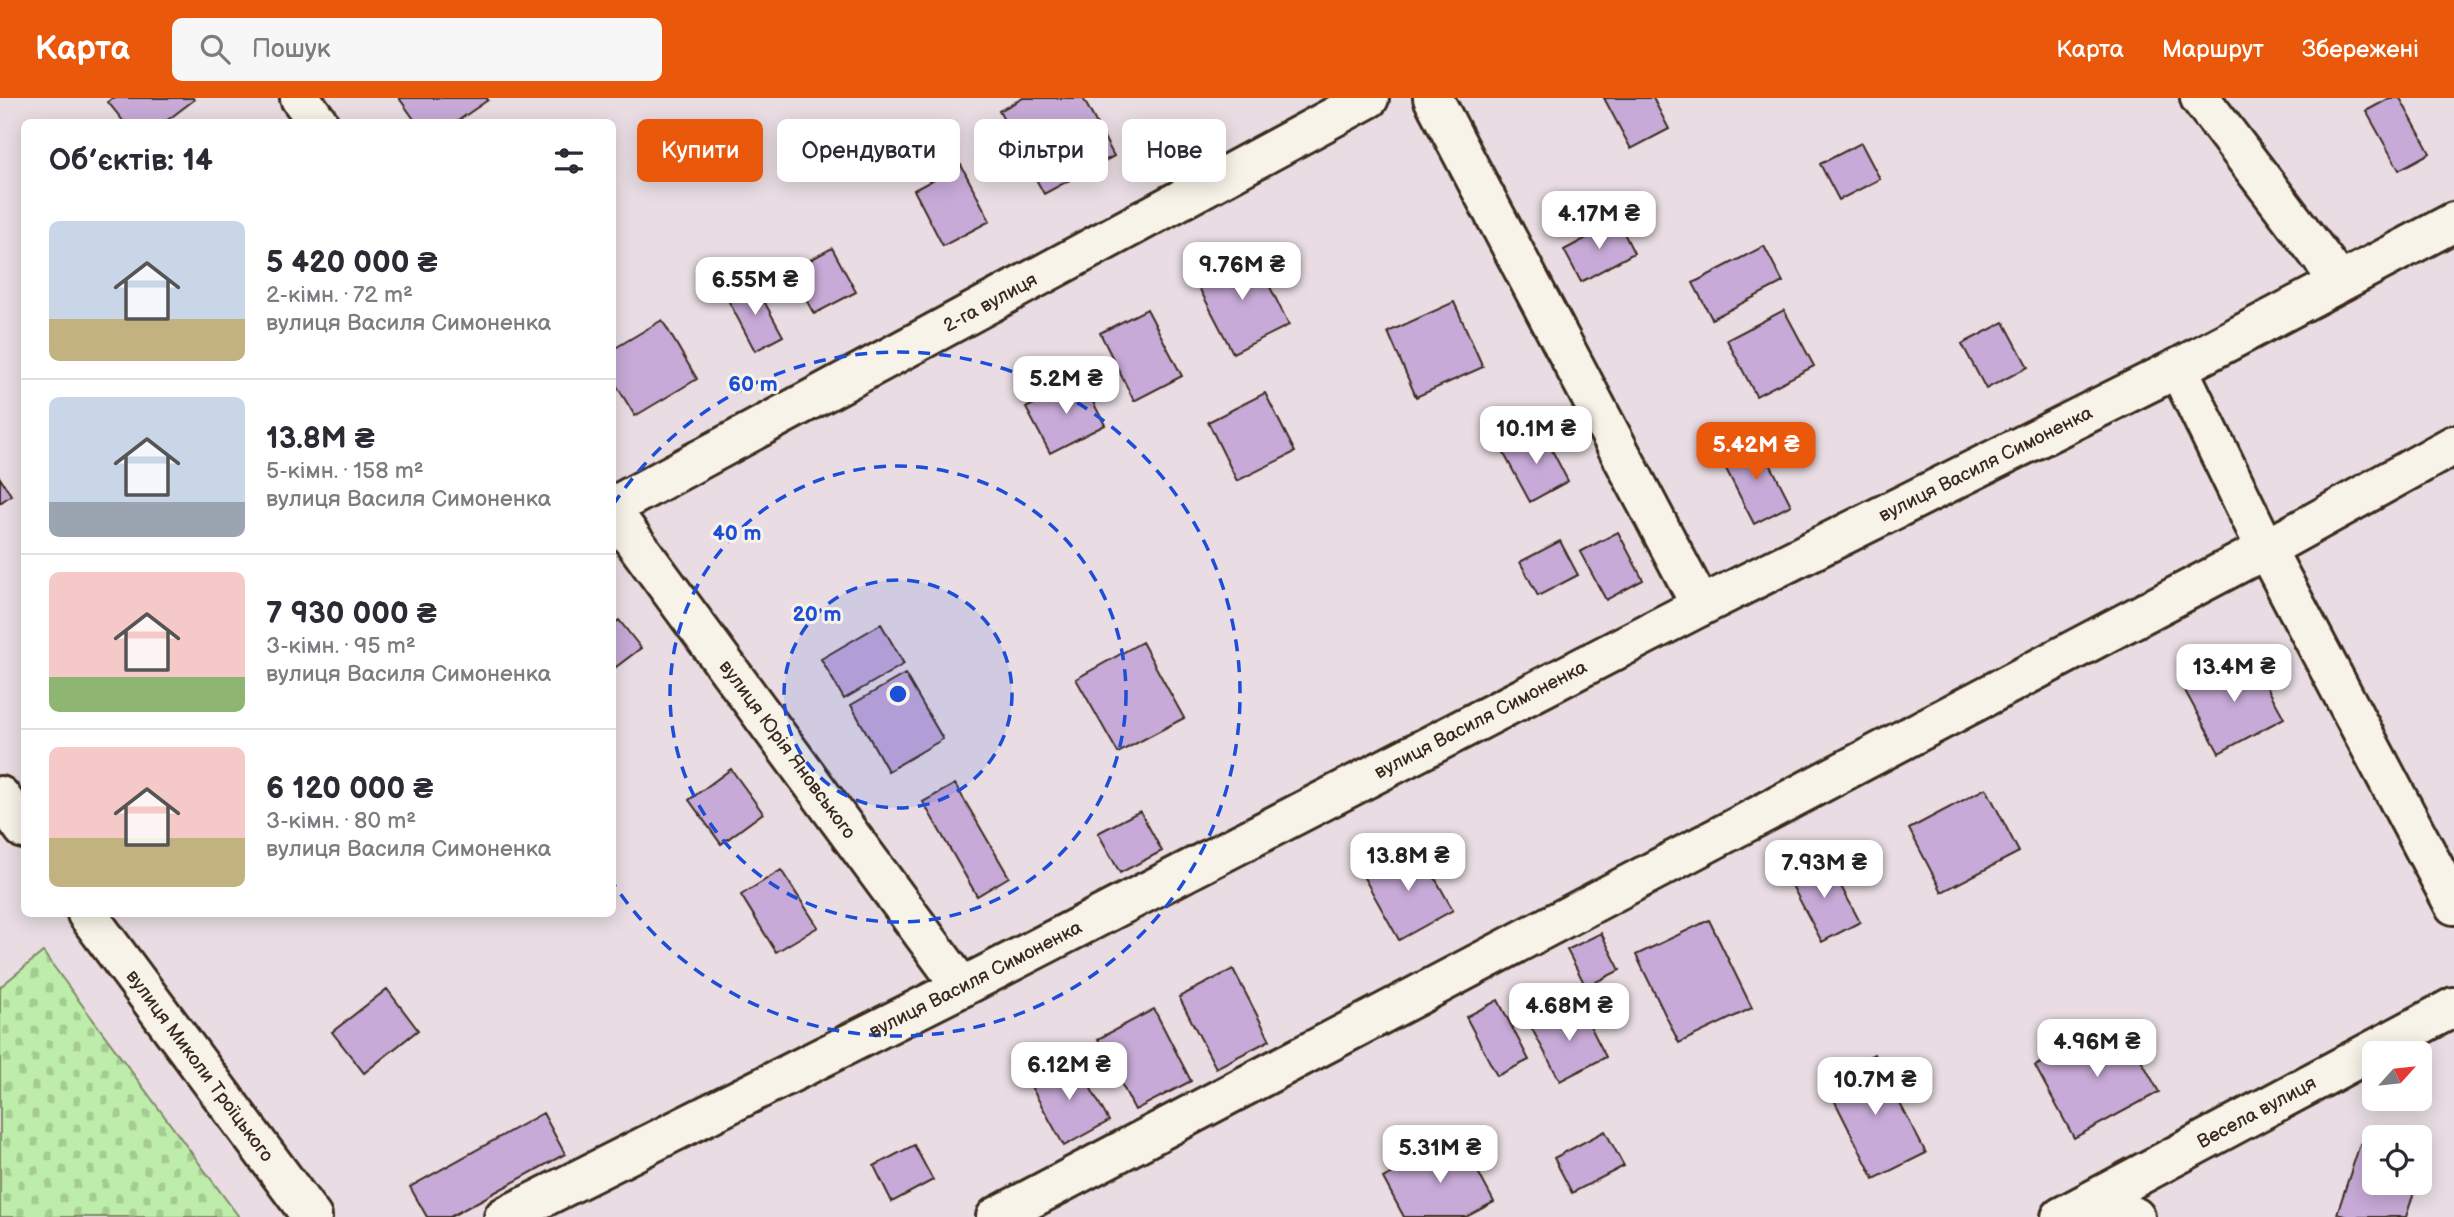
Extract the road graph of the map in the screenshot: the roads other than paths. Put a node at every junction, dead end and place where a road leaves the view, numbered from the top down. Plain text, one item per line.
1 (300, 98) edge
2 (1369, 98) edge
3 (1433, 98) edge
4 (2200, 98) edge
5 (316, 119) edge
6 (2454, 222) edge
7 (2340, 282) junction
8 (2178, 368) junction
9 (2454, 445) edge
10 (616, 507) edge
11 (616, 514) edge
12 (2266, 550) junction
13 (1701, 606) junction
14 (0, 796) edge
15 (21, 825) edge
16 (2454, 905) edge
17 (89, 917) edge
18 (962, 987) junction
19 (2454, 1007) edge
20 (2076, 1209) edge
21 (312, 1217) edge
22 (504, 1217) edge
23 (996, 1217) edge
24 (2135, 1217) edge

1 - 5 street
2 - 10 street, 2-га вулиця
3 - 13 street
4 - 7 street
6 - 7 street, вулиця Василя Симоненка
7 - 8 street, вулиця Василя Симоненка
8 - 12 street
8 - 13 street, вулиця Василя Симоненка
9 - 12 street
11 - 18 street, вулиця Юрія Яновського
12 - 16 street
12 - 23 street
13 - 18 street, вулиця Василя Симоненка
14 - 15 street
17 - 21 street, вулиця Миколи Троїцького
18 - 22 street, вулиця Василя Симоненка
19 - 20 street, Весела вулиця
20 - 24 street

